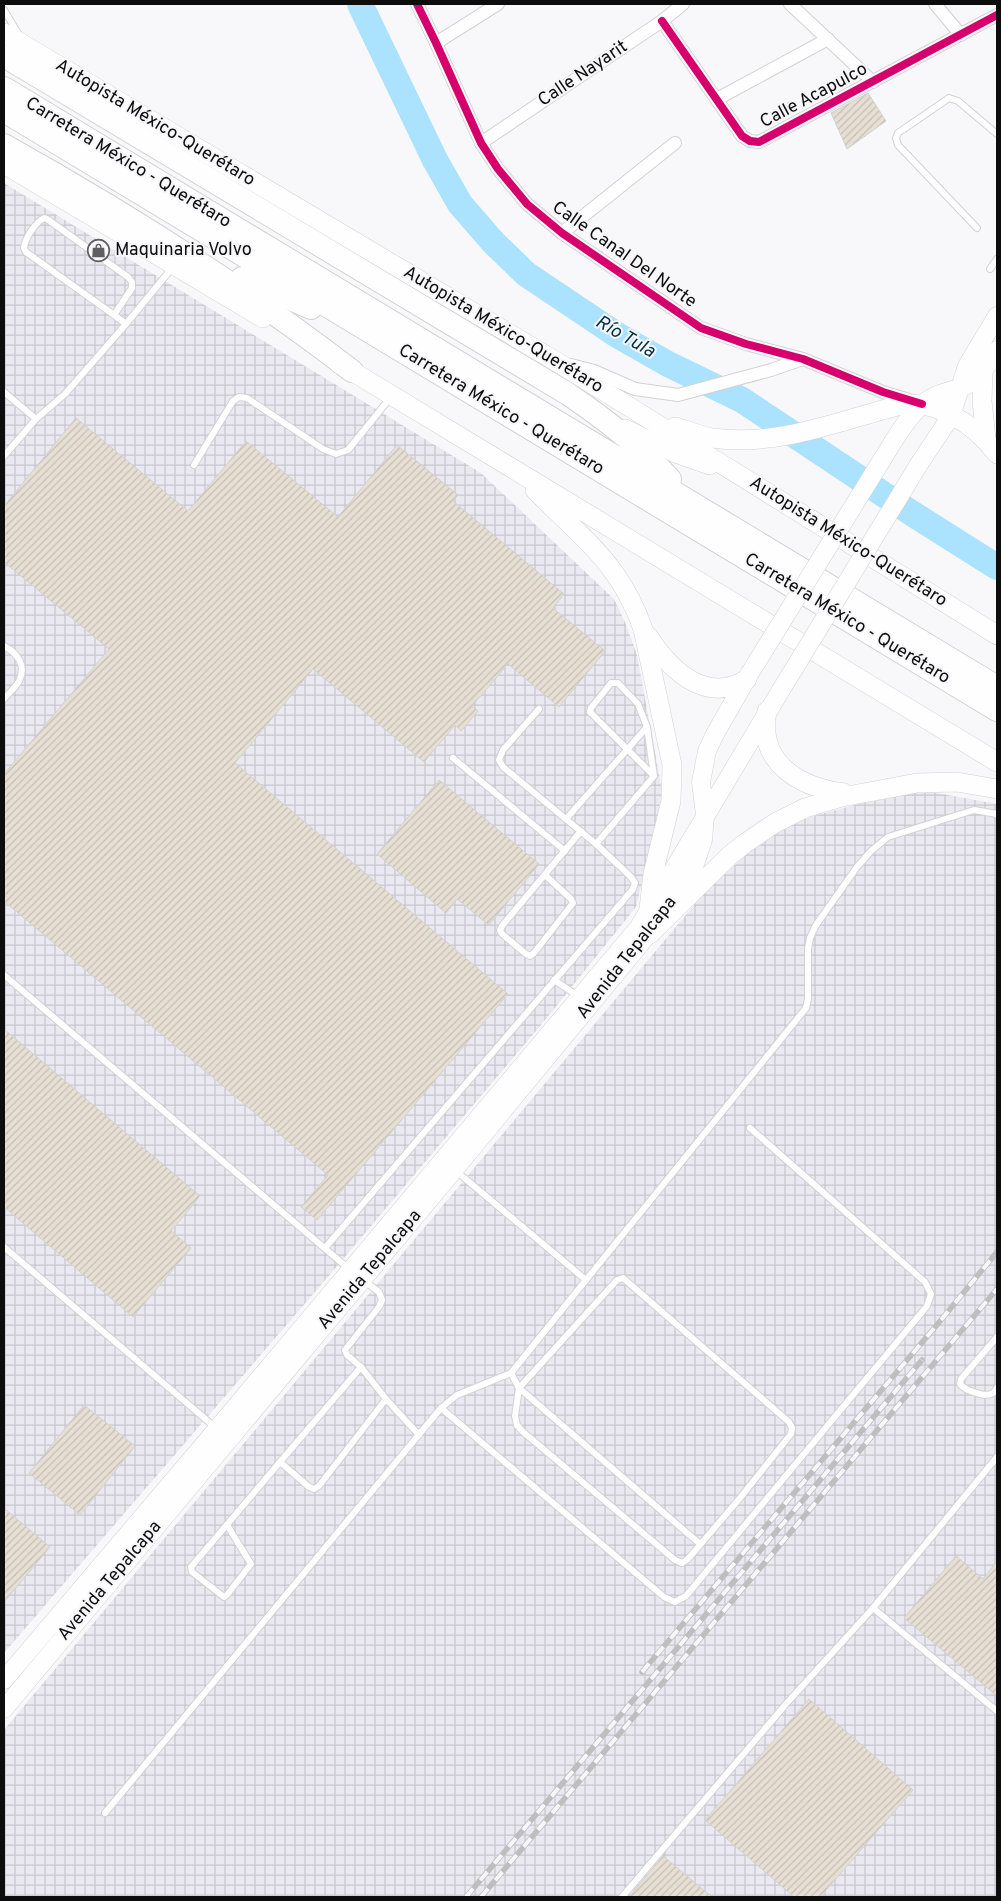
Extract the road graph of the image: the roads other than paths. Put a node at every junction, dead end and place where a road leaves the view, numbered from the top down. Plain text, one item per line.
1 (417, 4) edge
2 (498, 4) edge
3 (683, 4) edge
4 (790, 4) edge
5 (936, 4) edge
6 (4, 10) edge
7 (997, 15) edge
8 (662, 21) junction
9 (4, 33) edge
10 (961, 35) junction
11 (828, 39) junction
12 (436, 42) junction
13 (4, 44) edge
14 (25, 45) junction
15 (4, 56) edge
16 (44, 56) junction
17 (873, 82) junction
18 (4, 88) edge
19 (718, 99) junction
20 (4, 111) edge
21 (997, 134) edge
22 (481, 143) junction
23 (675, 143) dead end
24 (4, 145) edge
25 (4, 164) edge
26 (977, 228) dead end
27 (562, 233) junction
28 (154, 234) junction
29 (997, 259) edge
30 (174, 265) junction
31 (990, 269) dead end
32 (114, 315) junction
33 (997, 316) edge
34 (357, 323) junction
35 (126, 324) junction
36 (997, 350) edge
37 (803, 359) junction
38 (557, 362) junction
39 (352, 371) junction
40 (983, 372) junction
41 (961, 387) junction
42 (4, 392) edge
43 (392, 396) junction
44 (922, 404) junction
45 (598, 415) junction
46 (951, 416) junction
47 (36, 419) junction
48 (652, 420) junction
49 (986, 439) junction
50 (997, 454) edge
51 (4, 456) edge
52 (194, 465) dead end
53 (514, 470) junction
54 (740, 474) junction
55 (686, 498) junction
56 (643, 629) junction
57 (997, 635) edge
58 (4, 646) edge
59 (749, 676) junction
60 (997, 686) edge
61 (4, 699) edge
62 (539, 709) dead end
63 (997, 710) edge
64 (768, 711) junction
65 (647, 727) junction
66 (628, 749) junction
67 (453, 758) dead end
68 (997, 762) edge
69 (654, 776) junction
70 (997, 789) edge
71 (860, 794) junction
72 (997, 814) edge
73 (705, 815) junction
74 (566, 819) junction
75 (581, 832) junction
76 (596, 844) junction
77 (565, 851) junction
78 (545, 875) junction
79 (649, 909) junction
80 (650, 934) junction
81 (4, 975) edge
82 (554, 980) junction
83 (579, 998) junction
84 (750, 1128) dead end
85 (454, 1170) junction
86 (4, 1247) edge
87 (325, 1248) junction
88 (356, 1275) junction
89 (586, 1280) junction
90 (997, 1337) edge
91 (361, 1367) junction
92 (510, 1373) junction
93 (519, 1388) junction
94 (997, 1388) edge
95 (386, 1399) junction
96 (441, 1408) junction
97 (223, 1434) junction
98 (419, 1435) junction
99 (997, 1457) edge
100 (280, 1462) junction
101 (227, 1525) junction
102 (700, 1544) junction
103 (873, 1608) junction
104 (4, 1680) edge
105 (4, 1708) edge
106 (997, 1711) edge
107 (105, 1813) dead end
108 (622, 1897) edge

1 - 12 street, Calle Canal Del Norte
2 - 12 street
3 - 8 street, Calle Nayarit
4 - 11 street
5 - 10 street
6 - 14 lane
7 - 10 street, Calle Acapulco
8 - 19 street, Calle Acapulco
8 - 22 street, Calle Nayarit
9 - 14 main road, Autopista México-Querétaro
10 - 17 street, Calle Acapulco
11 - 17 street
11 - 19 street
12 - 22 street, Calle Canal Del Norte
13 - 16 main road
14 - 16 main road, Autopista México-Querétaro
15 - 45 highway
16 - 38 main road, Autopista México-Querétaro
17 - 19 street, Calle Acapulco
18 - 55 highway, Carretera México - Querétaro
20 - 34 highway, Carretera México - Querétaro
21 - 26 lane
22 - 27 street, Calle Canal Del Norte
23 - 27 street
24 - 28 highway
25 - 30 main road
27 - 37 street, Calle Canal Del Norte
28 - 34 highway
28 - 39 highway
29 - 31 lane
30 - 35 lane
30 - 39 main road
32 - 32 lane
32 - 35 lane
33 - 41 main road, Avenida Tepalcapa
34 - 63 highway, Carretera México - Querétaro
35 - 47 lane
36 - 40 main road
37 - 38 street
37 - 44 street, Calle Canal Del Norte
38 - 48 main road, Autopista México-Querétaro
39 - 43 main road
40 - 41 main road
40 - 49 main road
41 - 44 main road
41 - 46 main road, Avenida Tepalcapa
42 - 47 lane
43 - 52 lane
43 - 53 main road
44 - 46 main road
44 - 48 main road
44 - 59 main road, Avenida Tepalcapa, bridge
45 - 54 main road
45 - 55 highway
46 - 49 main road
46 - 64 main road, Avenida Tepalcapa, bridge
47 - 51 lane
48 - 54 main road, Autopista México-Querétaro
49 - 50 main road
53 - 56 main road
53 - 68 main road
54 - 57 main road, Autopista México-Querétaro
55 - 60 highway, Carretera México - Querétaro
56 - 59 main road
56 - 79 main road
58 - 61 lane
59 - 73 main road, Avenida Tepalcapa
62 - 74 lane
64 - 71 main road
64 - 73 main road, Avenida Tepalcapa
65 - 66 lane
65 - 66 lane
65 - 69 lane
66 - 69 lane
66 - 74 lane
67 - 77 lane
69 - 76 lane
70 - 71 main road
71 - 80 main road
72 - 89 lane
73 - 79 main road, Avenida Tepalcapa
73 - 80 main road, Avenida Tepalcapa
74 - 75 lane
75 - 76 lane
75 - 77 lane
76 - 82 lane
77 - 78 lane
78 - 78 lane
79 - 83 main road, Avenida Tepalcapa
80 - 85 main road, Avenida Tepalcapa
81 - 87 lane
82 - 83 lane
82 - 87 lane
83 - 88 main road, Avenida Tepalcapa
84 - 96 lane
85 - 88 main road, Avenida Tepalcapa
85 - 89 lane
86 - 97 lane
87 - 88 lane
88 - 91 lane
88 - 97 main road, Avenida Tepalcapa
89 - 92 lane
90 - 94 lane
91 - 95 lane
91 - 100 lane
92 - 93 lane
92 - 96 lane
93 - 102 lane
93 - 102 lane
93 - 102 lane
95 - 98 lane
95 - 100 lane
96 - 98 lane
97 - 104 main road, Avenida Tepalcapa
97 - 105 main road, Avenida Tepalcapa
98 - 107 lane
99 - 103 lane
100 - 101 lane
101 - 101 lane
103 - 106 lane
103 - 108 lane

